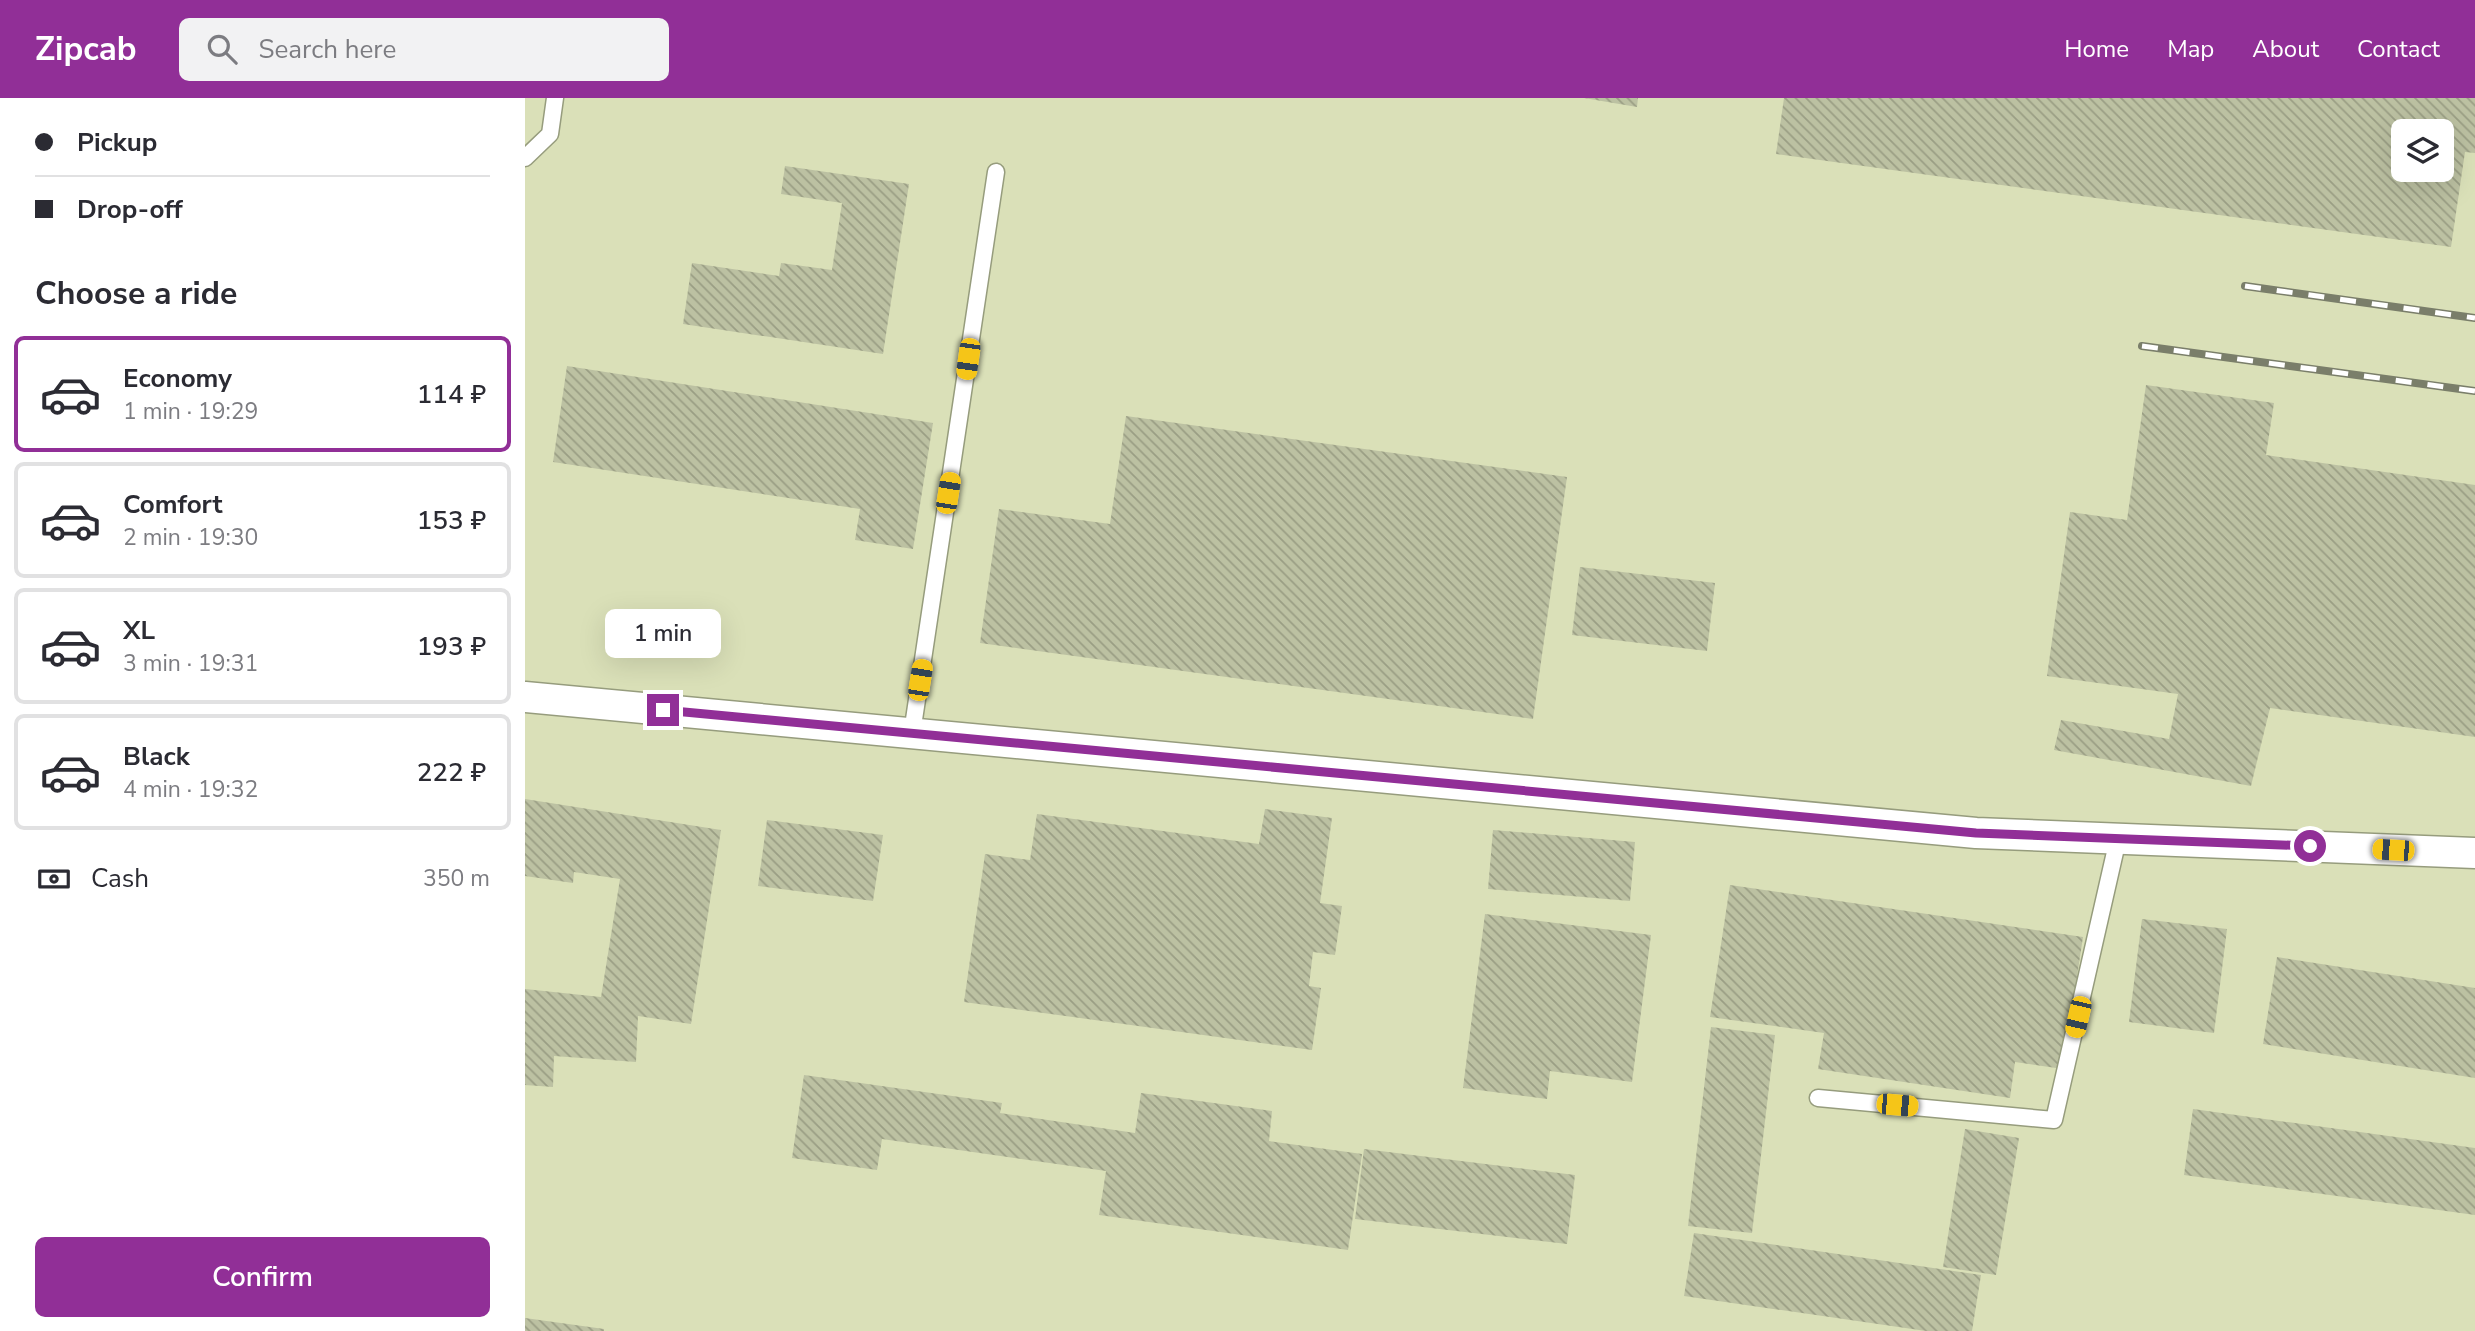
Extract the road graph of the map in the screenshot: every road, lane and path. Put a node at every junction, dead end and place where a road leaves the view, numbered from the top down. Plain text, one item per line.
1 (555, 98) edge
2 (525, 158) edge
3 (996, 172) dead end
4 (525, 697) edge
5 (912, 733) junction
6 (2118, 839) junction
7 (2475, 853) edge
8 (1818, 1098) dead end

1 - 2 lane
3 - 5 lane
4 - 5 street
5 - 6 street
6 - 7 street
6 - 8 lane

